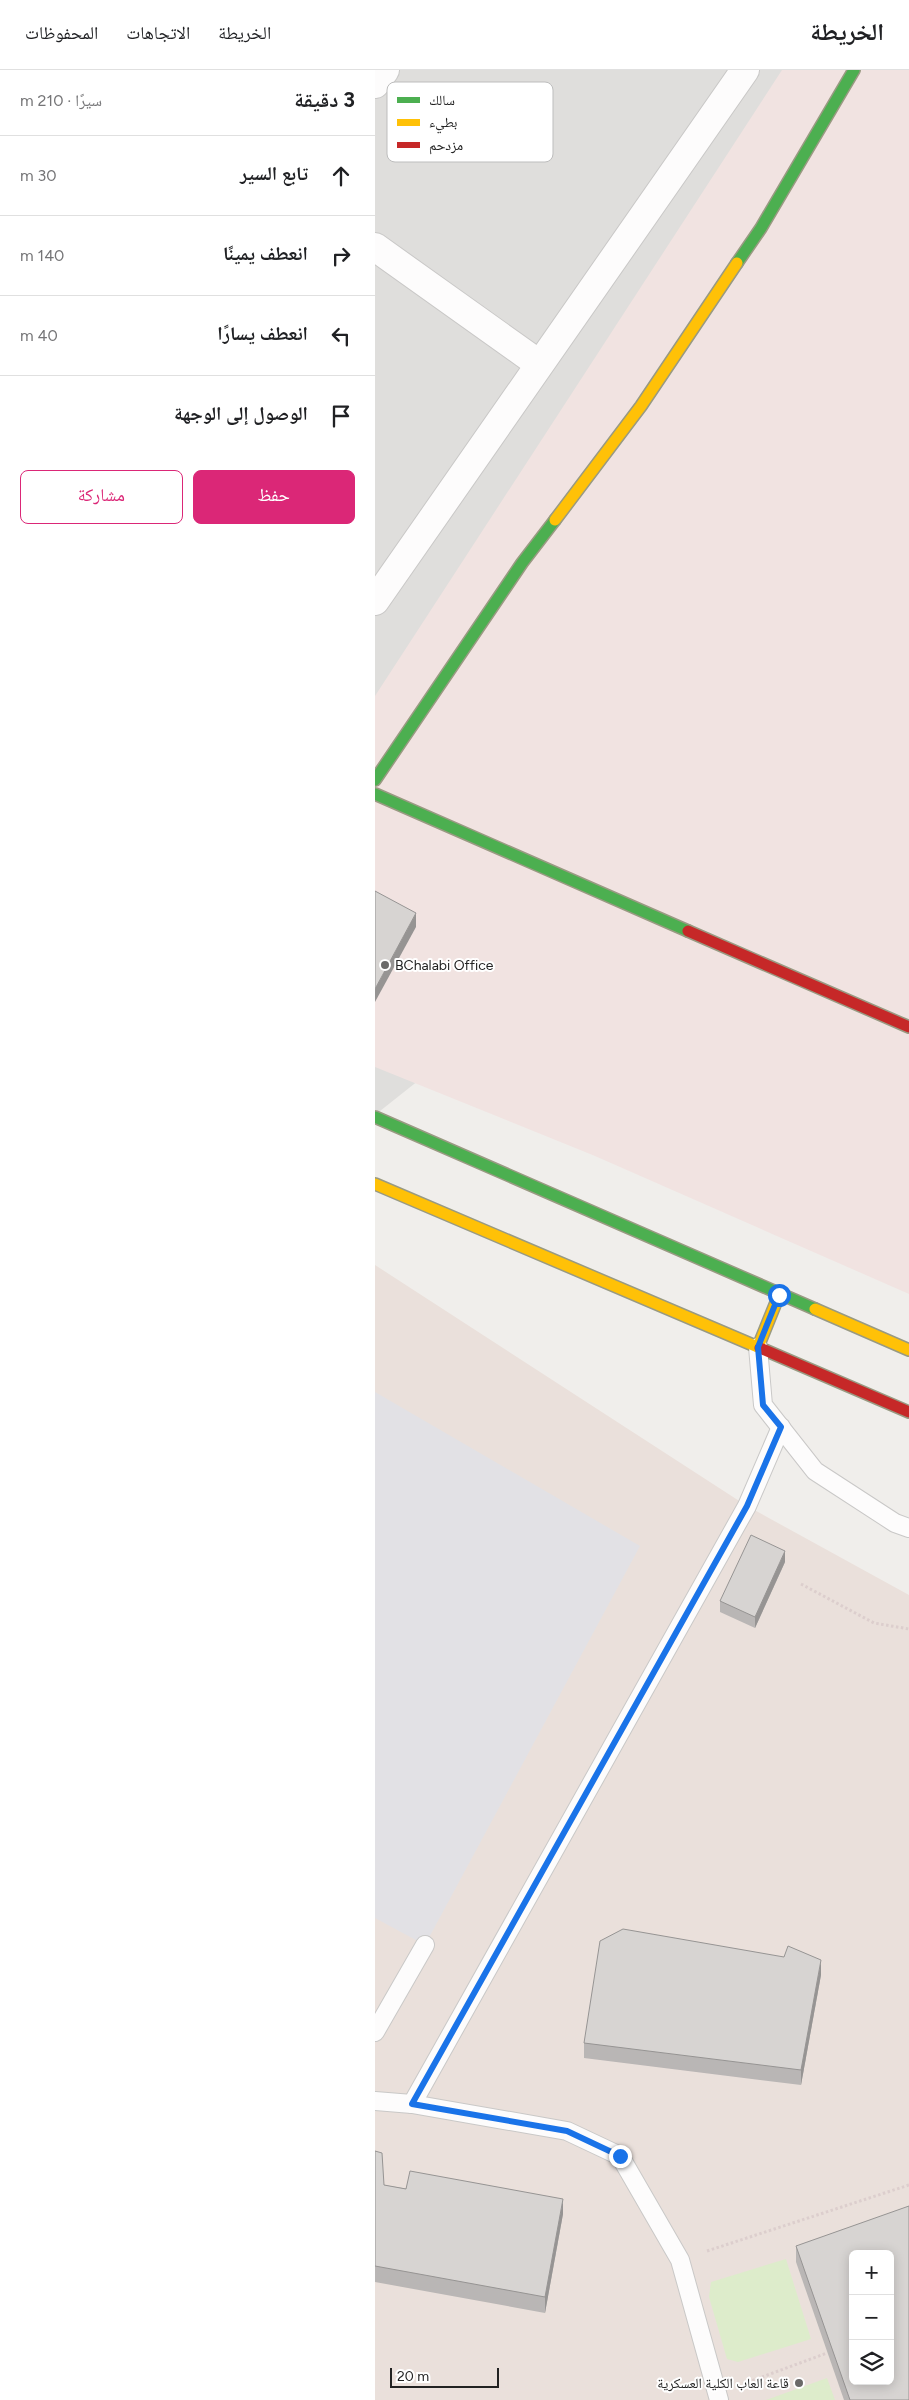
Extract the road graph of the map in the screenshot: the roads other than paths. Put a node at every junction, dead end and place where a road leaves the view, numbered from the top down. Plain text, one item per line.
1 (385, 70) edge
2 (745, 70) edge
3 (854, 70) edge
4 (375, 84) edge
5 (375, 247) edge
6 (539, 364) junction
7 (375, 601) edge
8 (375, 780) edge
9 (375, 794) edge
10 (909, 1027) edge
11 (375, 1118) edge
12 (375, 1184) edge
13 (779, 1295) junction
14 (758, 1347) junction
15 (909, 1350) edge
16 (909, 1412) edge
17 (781, 1427) junction
18 (909, 1528) edge
19 (425, 1945) dead end
20 (375, 2032) edge
21 (375, 2101) edge
22 (412, 2104) junction
23 (718, 2397) edge

1 - 4 street
2 - 6 street
3 - 8 street
5 - 6 street
6 - 7 street
9 - 10 street
11 - 13 street
12 - 14 street
13 - 14 street
13 - 15 street
14 - 16 street
14 - 17 lane
17 - 18 lane
17 - 22 lane
19 - 20 lane
21 - 22 lane
22 - 23 lane

